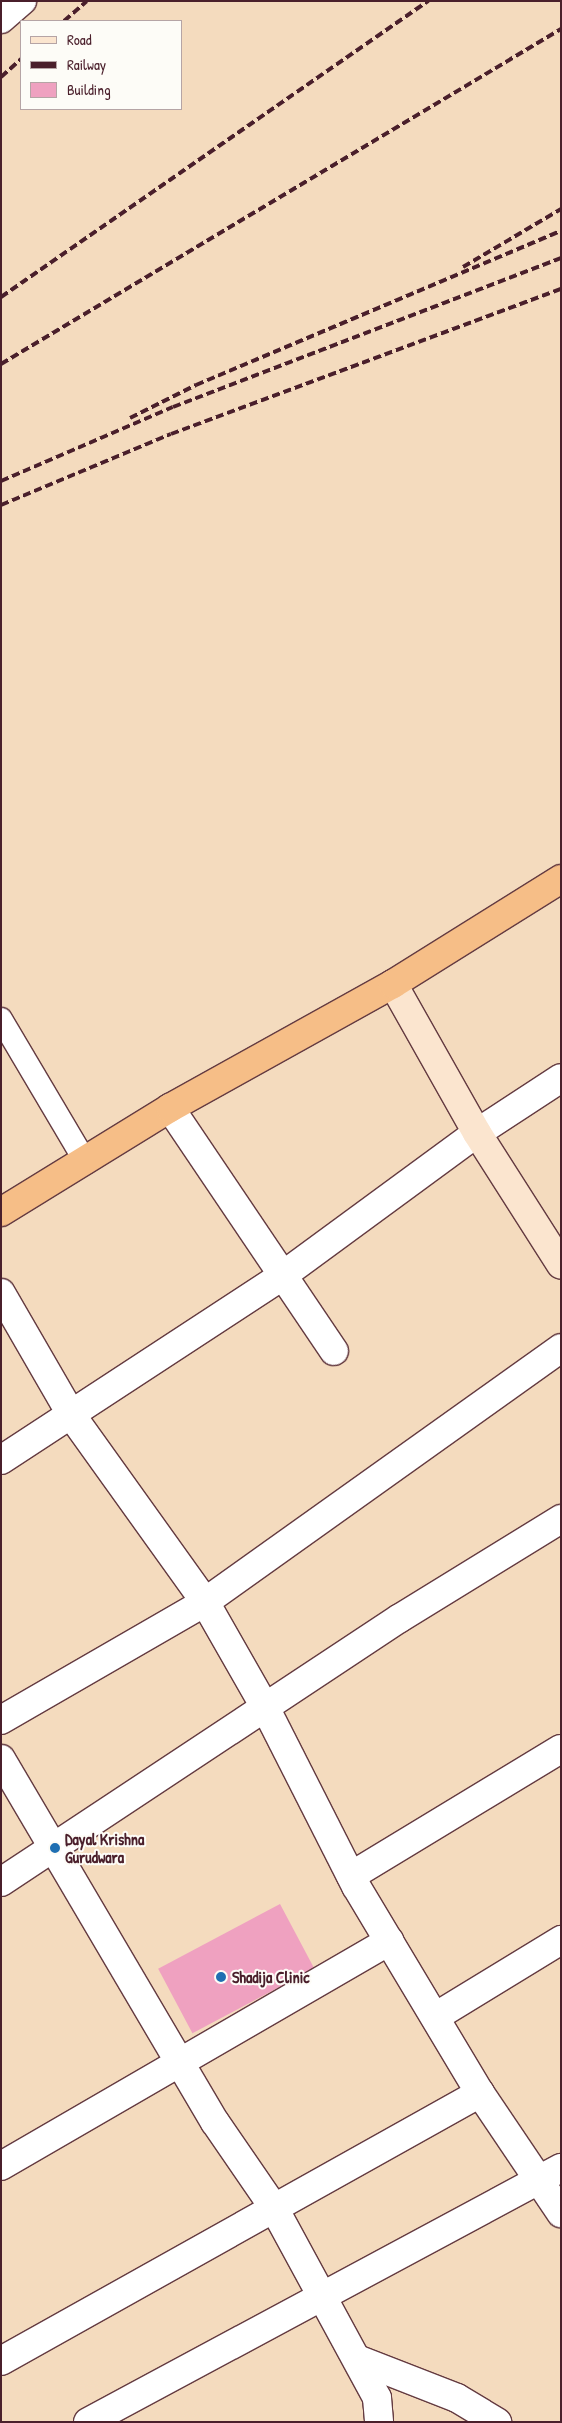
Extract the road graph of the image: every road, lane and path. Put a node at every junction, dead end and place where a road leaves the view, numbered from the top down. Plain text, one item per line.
1 (22, 1) edge
2 (1, 19) edge
3 (561, 879) edge
4 (393, 984) junction
5 (1, 1019) edge
6 (561, 1078) edge
7 (170, 1108) junction
8 (476, 1133) junction
9 (86, 1163) junction
10 (1, 1212) edge
11 (561, 1265) edge
12 (282, 1276) junction
13 (1, 1293) edge
14 (561, 1348) edge
15 (334, 1352) dead end
16 (72, 1416) junction
17 (1, 1460) edge
18 (561, 1519) edge
19 (205, 1602) junction
20 (265, 1708) junction
21 (1, 1720) edge
22 (561, 1749) edge
23 (1, 1759) edge
24 (55, 1848) junction
25 (351, 1876) junction
26 (1, 1882) edge
27 (561, 1940) edge
28 (389, 1941) junction
29 (435, 2017) junction
30 (179, 2060) junction
31 (480, 2093) junction
32 (1, 2166) edge
33 (550, 2174) edge
34 (274, 2208) junction
35 (561, 2213) edge
36 (322, 2294) junction
37 (357, 2359) junction
38 (1, 2361) edge
39 (88, 2422) edge
40 (379, 2422) edge
41 (497, 2422) edge

1 - 2 street
3 - 4 highway
4 - 7 highway
4 - 8 street
5 - 9 lane
6 - 8 street
7 - 9 highway
7 - 12 street
8 - 11 street
8 - 12 street
9 - 10 highway
12 - 15 street
12 - 16 street
13 - 16 street
14 - 19 street
16 - 17 street
16 - 19 street
18 - 20 street
19 - 20 street
19 - 21 street
20 - 24 street
20 - 25 street
22 - 25 street
23 - 24 street
24 - 26 street
24 - 30 street
25 - 28 street
27 - 29 street
28 - 29 street
28 - 30 street
29 - 31 street
30 - 32 street
30 - 34 street
31 - 33 street
31 - 34 street
33 - 35 street
33 - 36 street
34 - 36 street
34 - 38 street
36 - 37 street
36 - 39 street
37 - 40 street
37 - 41 street

